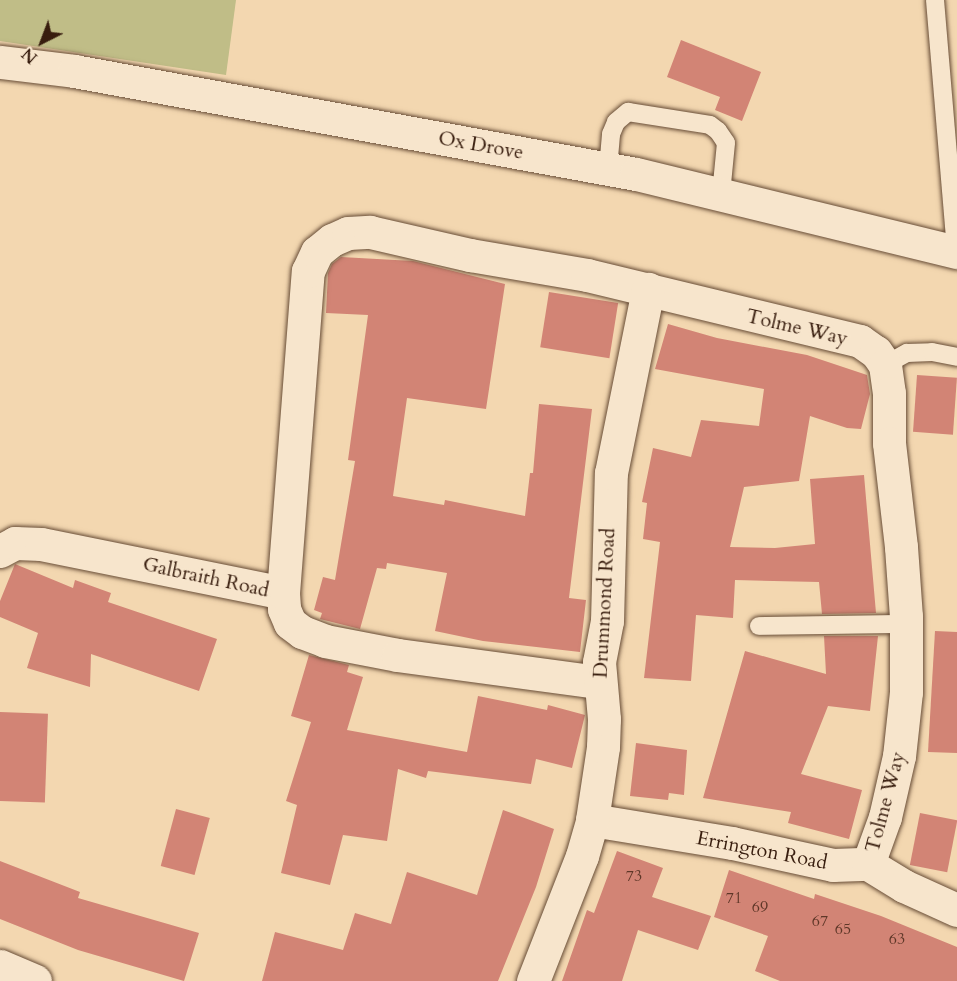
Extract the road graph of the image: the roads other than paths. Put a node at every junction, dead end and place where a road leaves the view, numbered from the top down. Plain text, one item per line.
1 (935, 0) edge
2 (0, 62) edge
3 (608, 169) junction
4 (721, 194) junction
5 (957, 252) edge
6 (648, 289) junction
7 (957, 357) edge
8 (885, 364) junction
9 (0, 550) edge
10 (283, 593) junction
11 (905, 624) junction
12 (759, 626) dead end
13 (599, 681) junction
14 (592, 820) junction
15 (868, 864) junction
16 (957, 910) edge
17 (0, 966) edge
18 (35, 981) edge
19 (533, 981) edge

1 - 5 lane
2 - 3 street, Ox Drove
3 - 4 street, Ox Drove
3 - 4 lane
4 - 5 street, Ox Drove
6 - 8 street, Tolme Way
6 - 10 street, Tolme Way
6 - 13 street, Drummond Road
7 - 8 lane
8 - 11 street, Tolme Way
9 - 10 street, Galbraith Road
10 - 13 street, Galbraith Road
11 - 12 lane
11 - 15 street, Tolme Way
13 - 14 street, Drummond Road
14 - 15 street, Errington Road
14 - 19 street, Drummond Road
15 - 16 street
17 - 18 street

